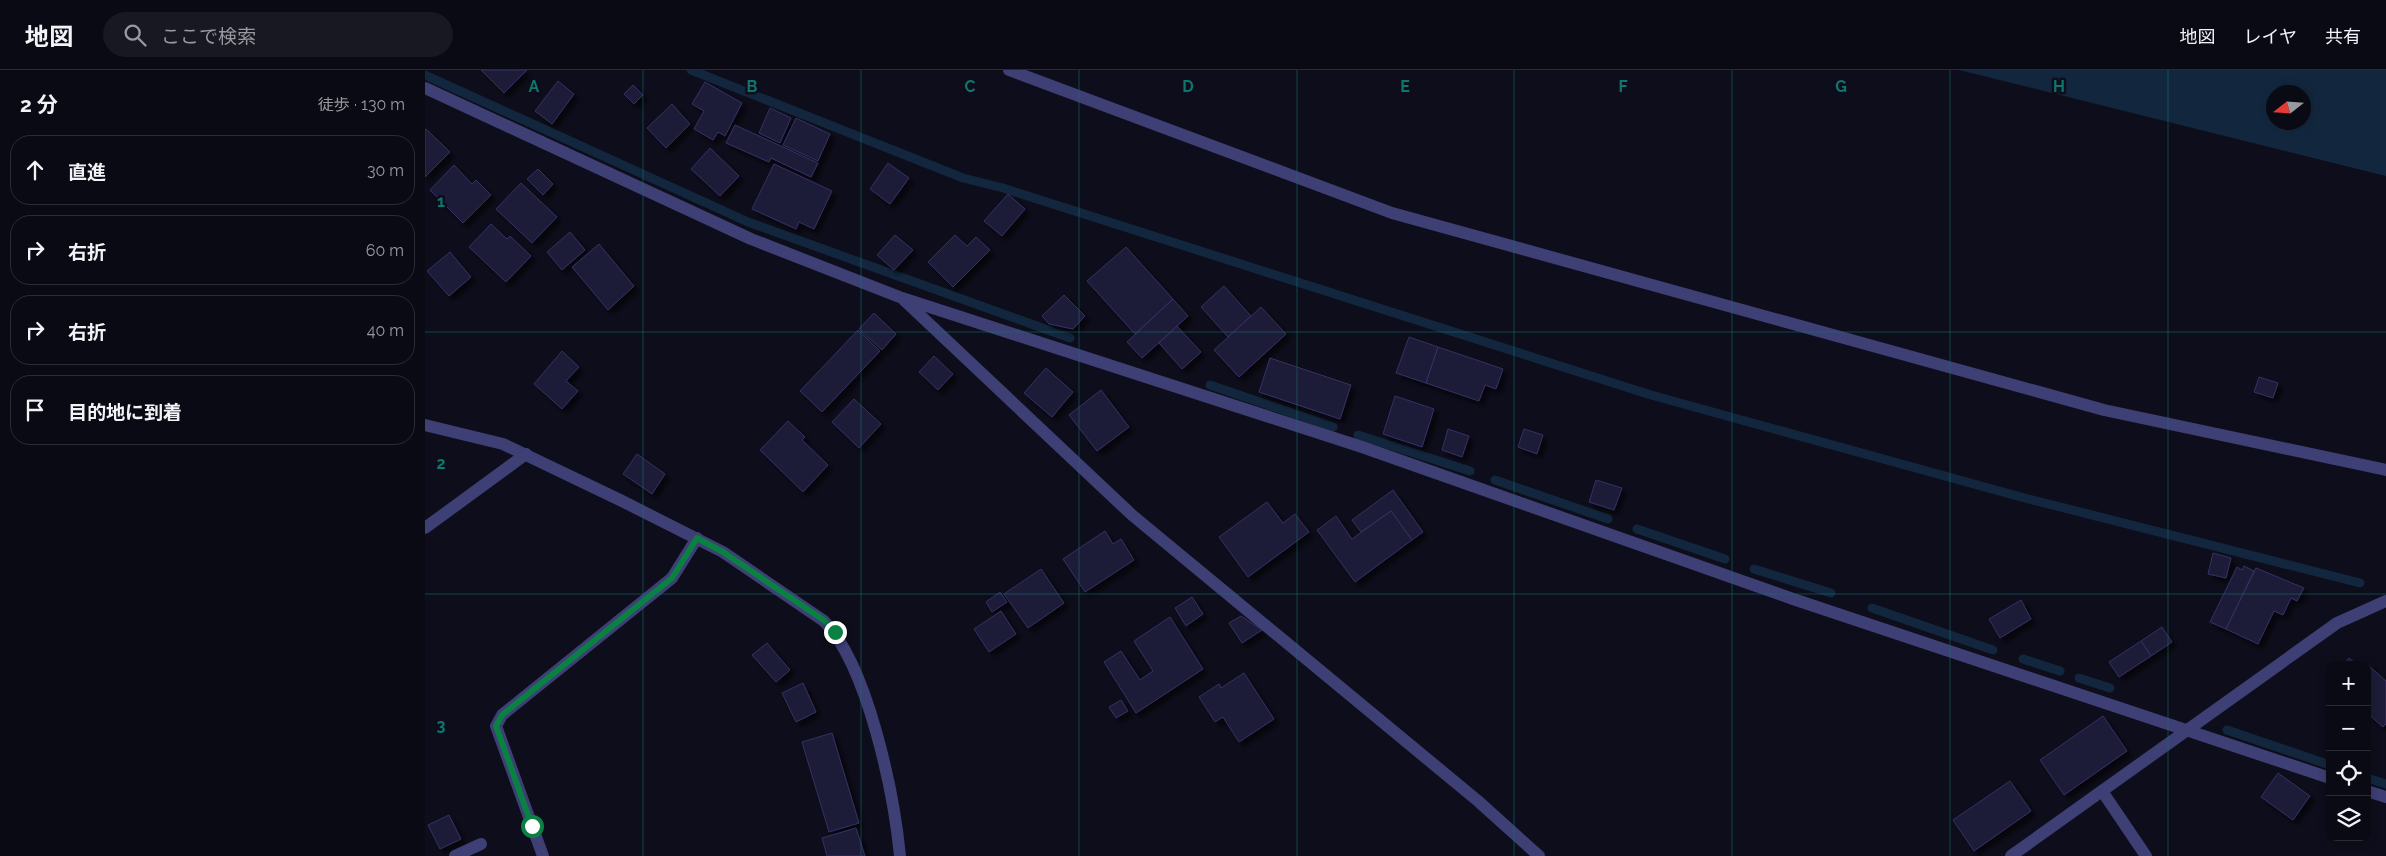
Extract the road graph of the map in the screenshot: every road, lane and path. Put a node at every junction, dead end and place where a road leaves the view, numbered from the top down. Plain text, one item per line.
1 (1009, 70) edge
2 (425, 88) edge
3 (902, 298) junction
4 (425, 425) edge
5 (525, 454) junction
6 (2386, 470) edge
7 (425, 528) edge
8 (697, 538) junction
9 (2386, 600) edge
10 (2188, 731) junction
11 (2326, 777) edge
12 (2102, 791) junction
13 (2371, 792) edge
14 (2386, 797) edge
15 (481, 844) dead end
16 (455, 856) edge
17 (543, 856) edge
18 (900, 856) edge
19 (1539, 856) edge
20 (2011, 856) edge
21 (2146, 856) edge

1 - 6 street
2 - 3 street
3 - 10 street
3 - 19 street
4 - 5 street
5 - 7 street
5 - 8 street
8 - 17 street
8 - 18 street
9 - 10 street
10 - 11 street
10 - 12 street
12 - 20 street
12 - 21 street
13 - 14 street
15 - 16 street

